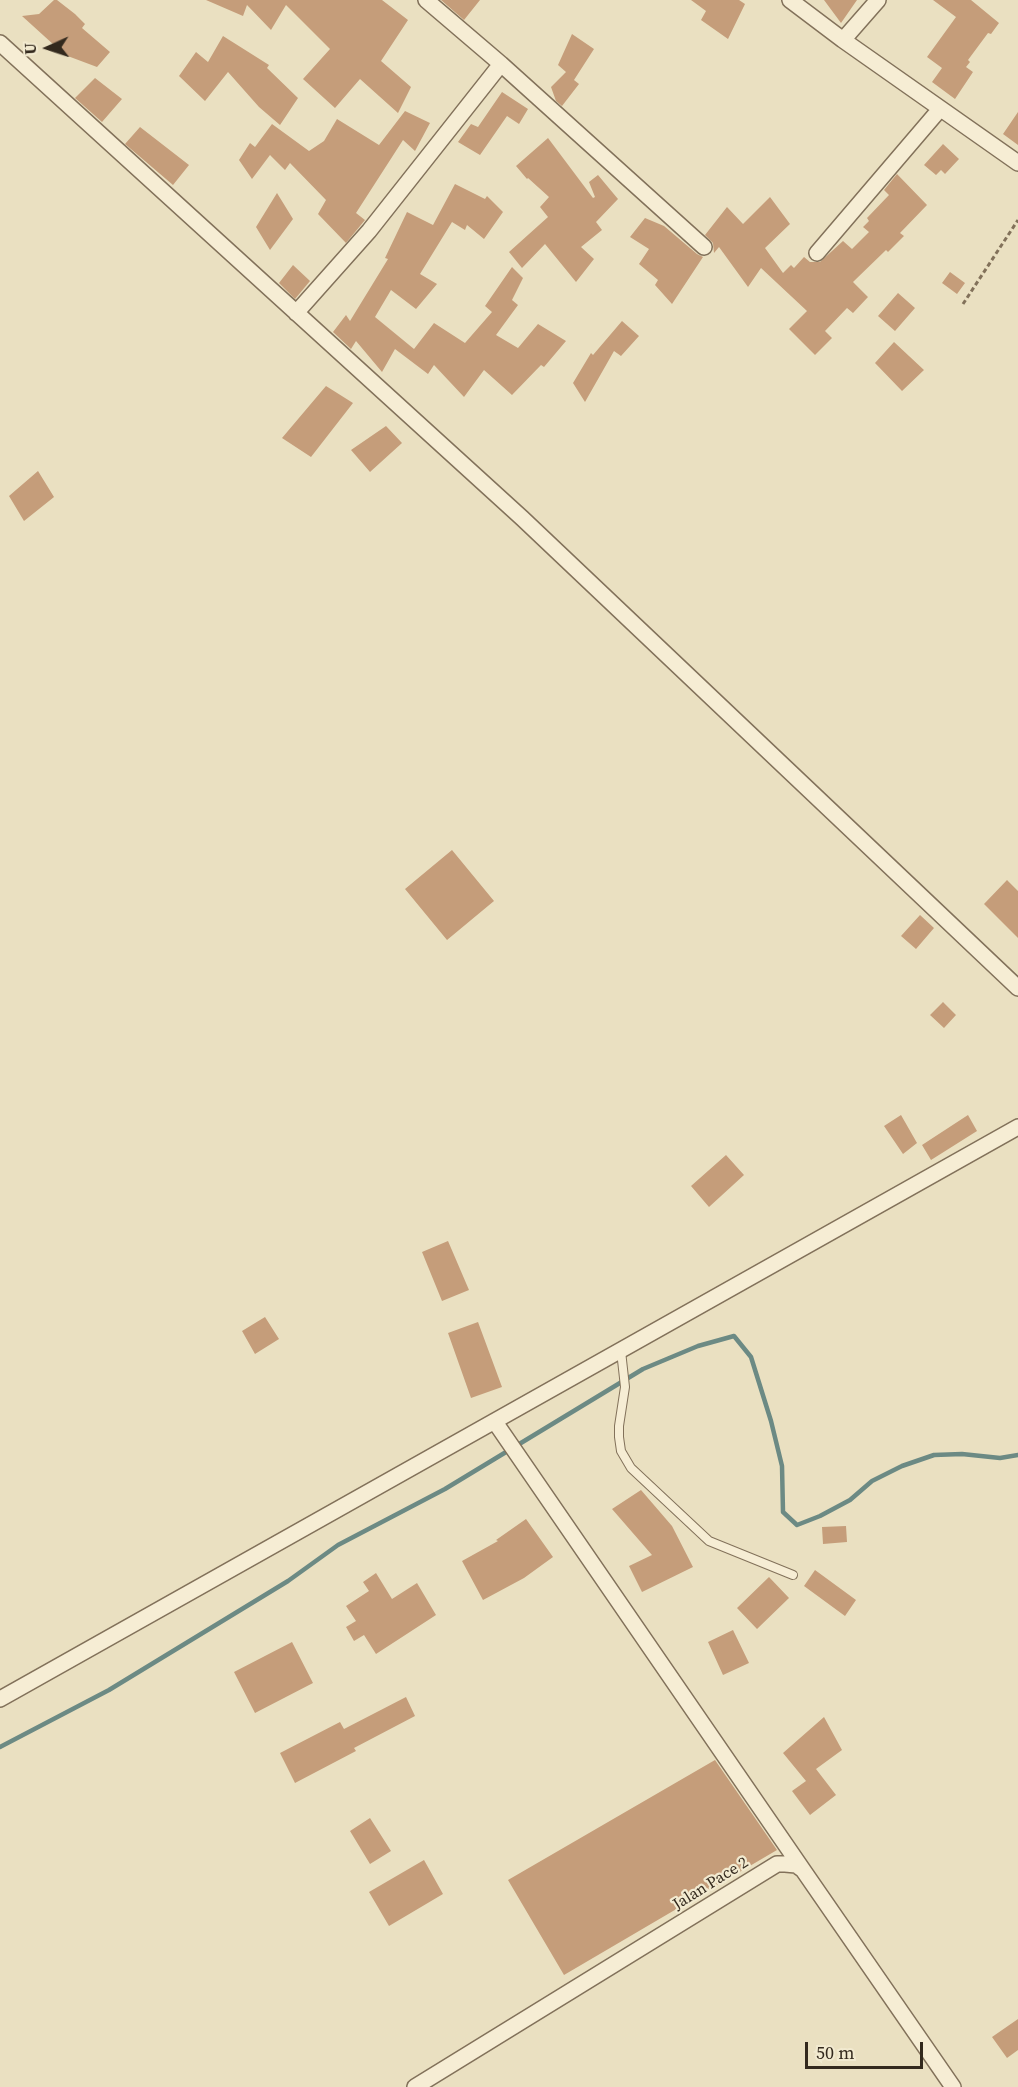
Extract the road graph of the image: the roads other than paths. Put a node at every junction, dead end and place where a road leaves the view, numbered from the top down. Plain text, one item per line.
1 (426, 0) edge
2 (790, 0) edge
3 (878, 0) edge
4 (843, 40) junction
5 (0, 43) edge
6 (501, 64) junction
7 (940, 109) junction
8 (1018, 163) edge
9 (704, 247) dead end
10 (817, 253) dead end
11 (296, 313) junction
12 (1018, 988) edge
13 (1018, 1127) edge
14 (621, 1351) junction
15 (495, 1422) junction
16 (793, 1575) dead end
17 (0, 1699) edge
18 (803, 1870) junction
19 (415, 2087) edge
20 (953, 2087) edge

1 - 6 street
2 - 4 street
3 - 4 street
4 - 7 street
5 - 11 street
6 - 9 street
6 - 11 street
7 - 8 street
7 - 10 street
11 - 12 street
13 - 14 street
14 - 15 street
14 - 16 lane
15 - 17 street
15 - 18 street
18 - 19 street, Jalan Pace 2
18 - 20 street

